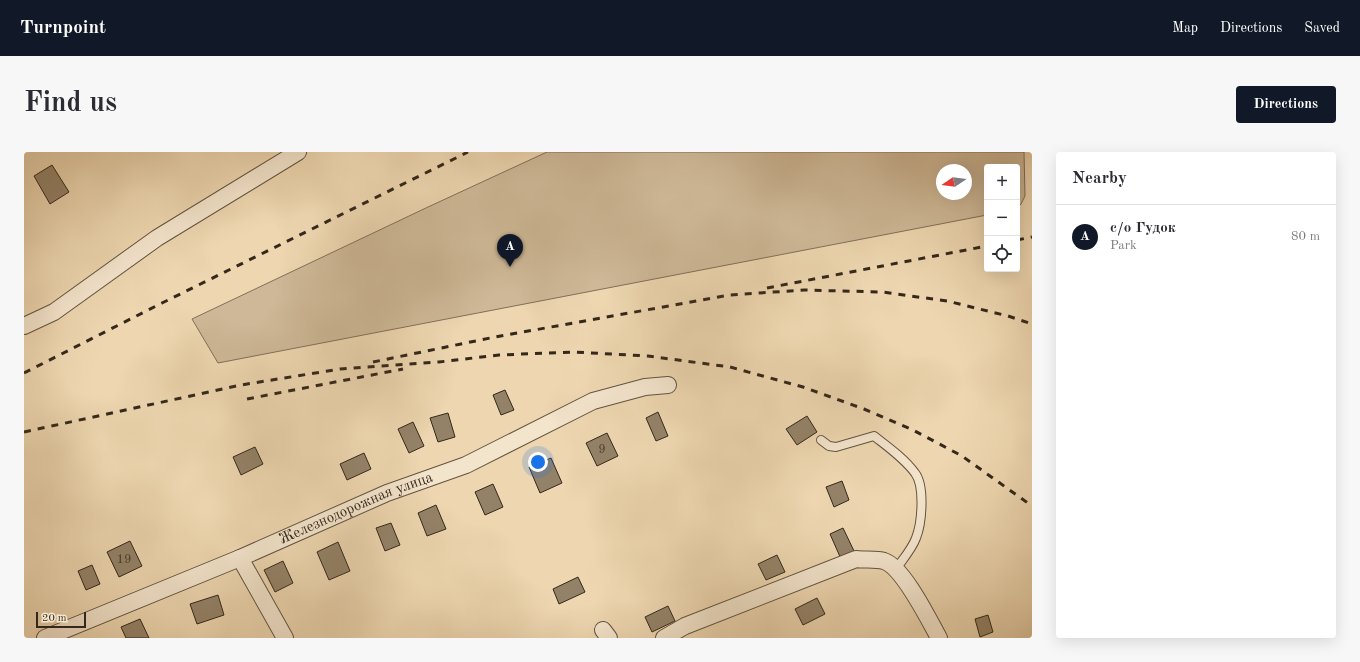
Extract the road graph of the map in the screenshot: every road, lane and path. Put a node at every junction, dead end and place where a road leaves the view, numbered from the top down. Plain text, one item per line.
1 (298, 152) edge
2 (24, 326) edge
3 (668, 385) dead end
4 (821, 440) dead end
5 (240, 558) junction
6 (896, 568) junction
7 (45, 638) edge
8 (285, 638) edge
9 (664, 638) edge
10 (939, 638) edge

1 - 2 street
3 - 5 street, Железнодорожная улица
4 - 6 lane
5 - 7 street, Железнодорожная улица
5 - 8 street
6 - 9 street
6 - 10 street

